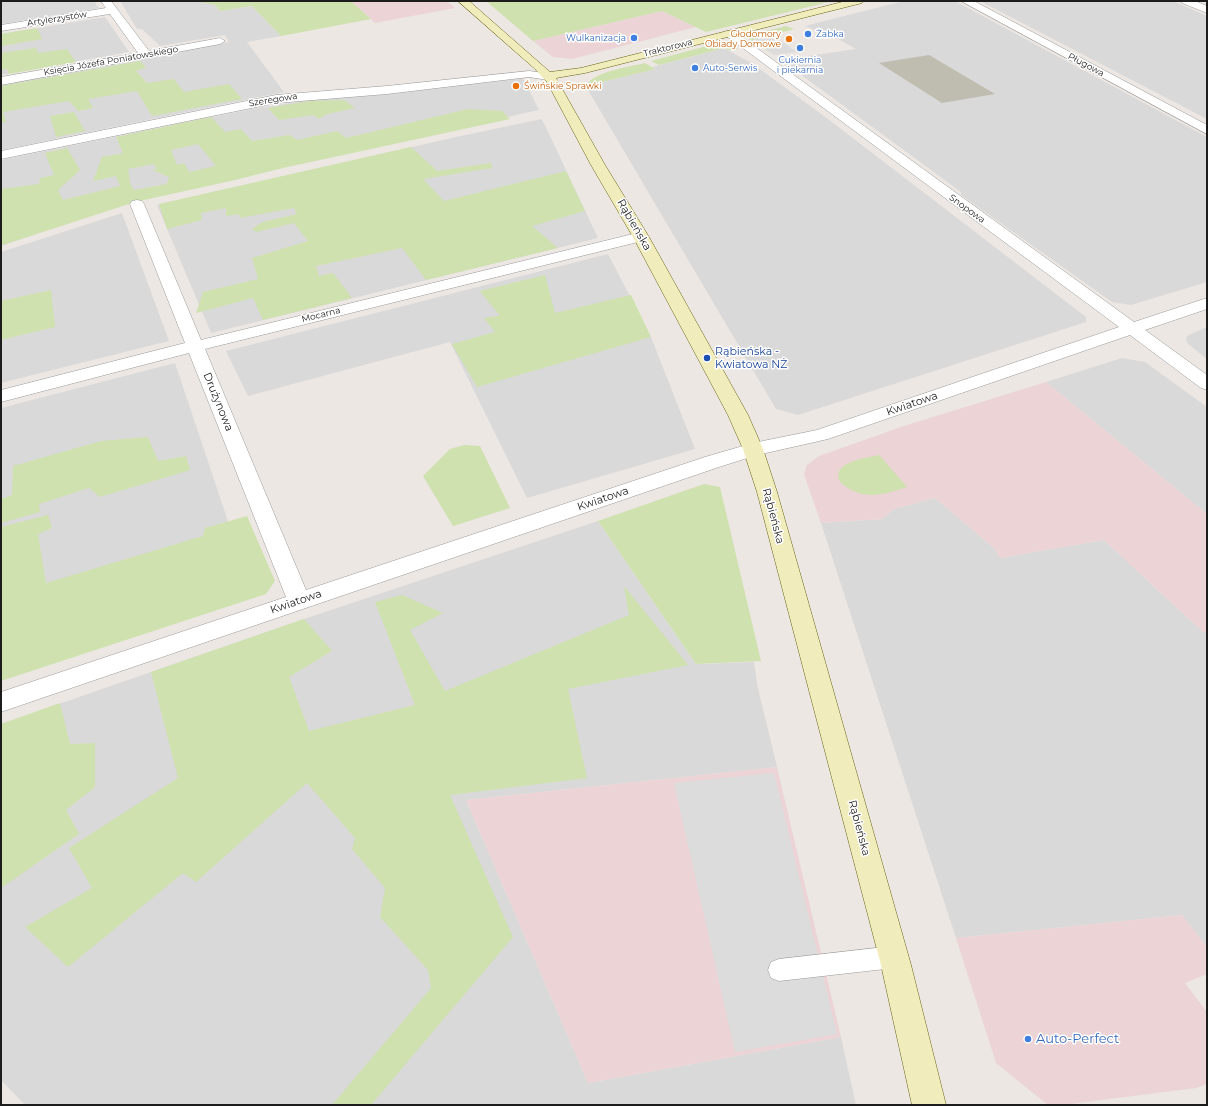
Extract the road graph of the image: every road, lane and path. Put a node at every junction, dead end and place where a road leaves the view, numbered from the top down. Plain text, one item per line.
1 (463, 1) edge
2 (858, 1) edge
3 (966, 1) edge
4 (1186, 1) edge
5 (110, 5) edge
6 (1207, 10) edge
7 (1, 28) edge
8 (728, 34) junction
9 (220, 41) dead end
10 (146, 55) junction
11 (548, 76) junction
12 (1, 80) edge
13 (1207, 130) edge
14 (1, 155) edge
15 (137, 204) dead end
16 (641, 237) junction
17 (1207, 303) edge
18 (1131, 329) junction
19 (196, 346) junction
20 (1207, 384) edge
21 (1, 396) edge
22 (753, 449) junction
23 (299, 601) junction
24 (1, 702) edge
25 (894, 957) junction
26 (779, 970) dead end
27 (928, 1105) edge

1 - 11 main road, Rąbieńska
2 - 8 main road, Traktorowa
3 - 13 street, Pługowa
4 - 6 street
5 - 7 street, Artylerzystów
5 - 10 street
8 - 11 main road, Traktorowa
8 - 18 street, Snopowa
9 - 10 street, Księcia Józefa Poniatowskiego
10 - 12 street, Księcia Józefa Poniatowskiego
11 - 14 street, Szeregowa
11 - 16 main road, Rąbieńska
15 - 19 street, Drużynowa
16 - 19 street, Mocarna
16 - 22 main road, Rąbieńska
17 - 18 street, Kwiatowa
18 - 20 street, Snopowa
18 - 22 street, Kwiatowa
19 - 21 street, Mocarna
19 - 23 street, Drużynowa
22 - 23 street, Kwiatowa
22 - 25 main road, Rąbieńska
23 - 24 street, Kwiatowa
25 - 26 lane
25 - 27 main road, Rąbieńska

